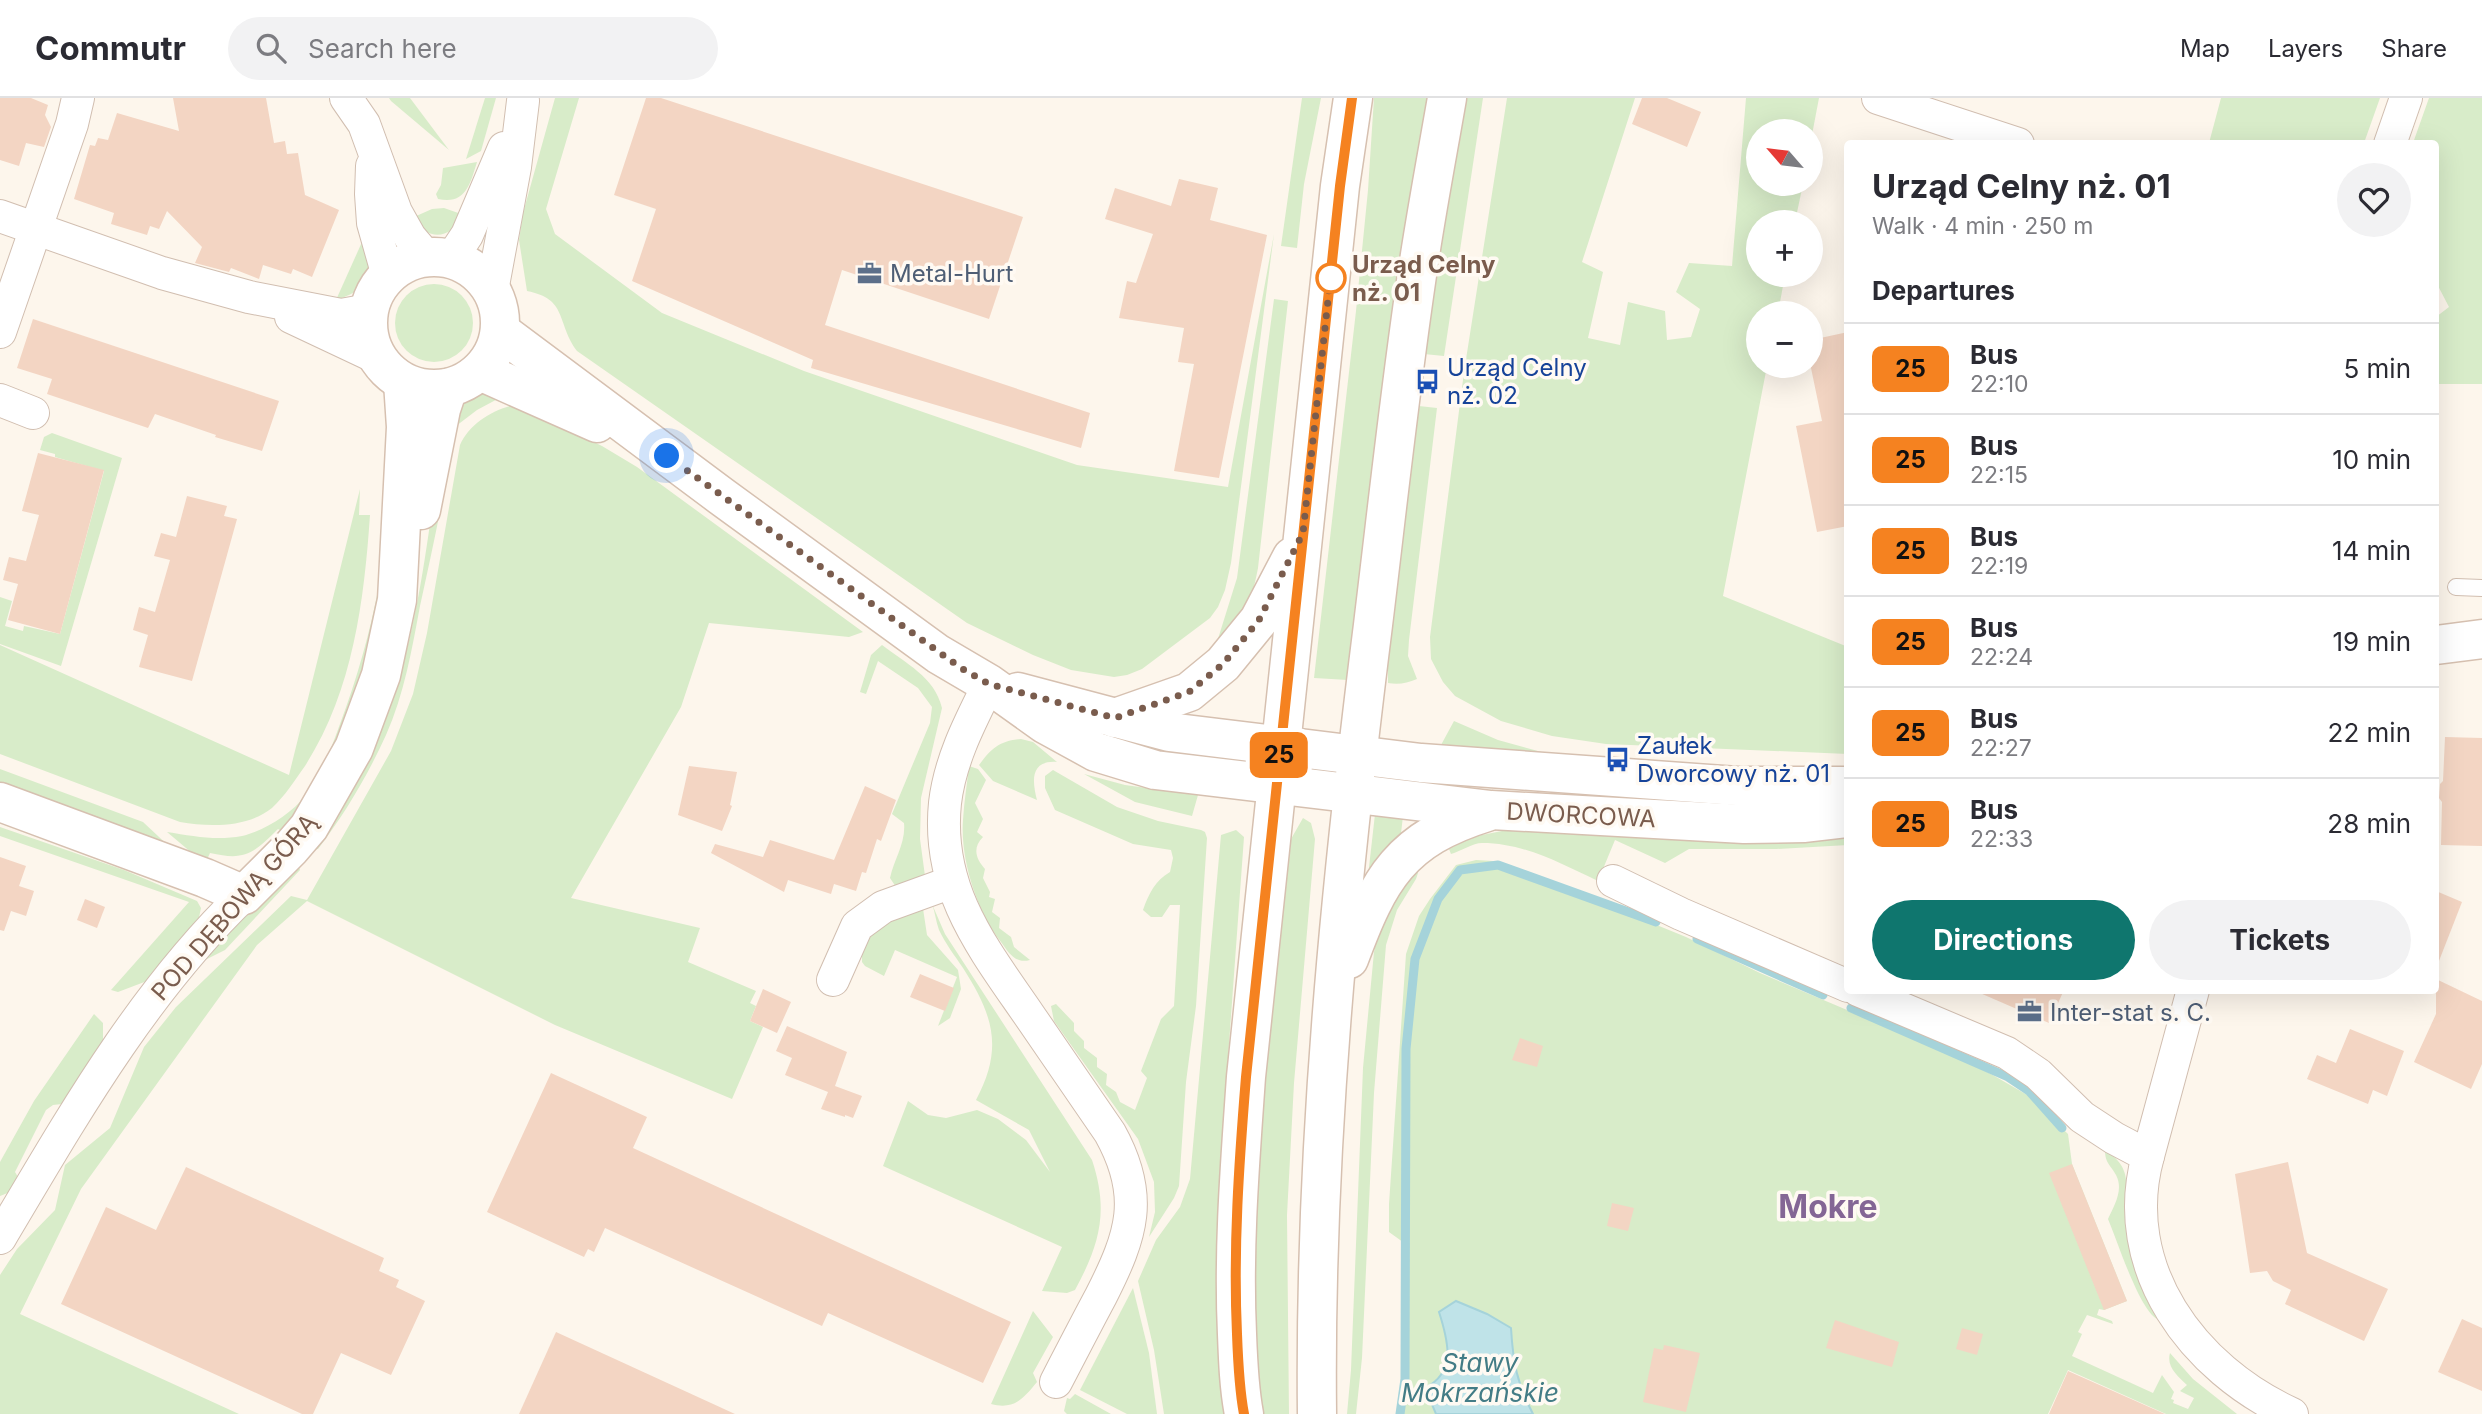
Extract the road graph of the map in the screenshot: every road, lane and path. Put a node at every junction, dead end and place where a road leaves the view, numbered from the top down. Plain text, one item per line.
1 (78, 98) edge
2 (346, 98) edge
3 (1353, 98) edge
4 (1447, 98) edge
5 (1878, 98) edge
6 (2406, 98) edge
7 (524, 99) edge
8 (2006, 140) edge
9 (2391, 140) edge
10 (373, 144) junction
11 (0, 216) edge
12 (36, 228) junction
13 (439, 258) junction
14 (388, 276) junction
15 (492, 291) junction
16 (249, 297) junction
17 (369, 310) junction
18 (500, 331) junction
19 (0, 332) edge
20 (390, 370) junction
21 (464, 380) junction
22 (0, 400) edge
23 (33, 413) dead end
24 (667, 456) junction
25 (1303, 533) junction
26 (2456, 587) dead end
27 (2482, 588) edge
28 (397, 600) junction
29 (2482, 639) edge
30 (2439, 645) edge
31 (989, 684) junction
32 (1115, 718) junction
33 (1280, 746) junction
34 (1357, 755) junction
35 (1276, 785) junction
36 (1844, 786) edge
37 (1353, 794) junction
38 (0, 802) edge
39 (1491, 810) junction
40 (1844, 818) edge
41 (1613, 881) dead end
42 (952, 882) junction
43 (244, 895) junction
44 (833, 980) dead end
45 (1844, 984) edge
46 (1867, 994) edge
47 (2192, 994) edge
48 (1331, 1007) junction
49 (2148, 1156) junction
50 (0, 1238) edge
51 (1056, 1382) dead end
52 (1244, 1414) edge
53 (1317, 1414) edge
54 (2292, 1414) edge

1 - 12 street
2 - 10 street
3 - 25 street
4 - 34 street
5 - 8 street
6 - 9 street
7 - 13 street
7 - 15 street
10 - 13 street
10 - 14 street
11 - 12 street
12 - 16 street
12 - 19 street
13 - 14 street
13 - 15 street
14 - 17 street
15 - 18 street
16 - 17 street
16 - 20 street
17 - 20 street
18 - 21 street
18 - 24 street
20 - 21 street
20 - 28 street, POD DĘBOWĄ GÓRĄ
21 - 24 street
21 - 28 street
22 - 23 street
24 - 31 street
25 - 32 street
25 - 33 street
26 - 27 lane
28 - 43 street, POD DĘBOWĄ GÓRĄ
29 - 30 street
31 - 32 street, DWORCOWA
31 - 35 street, DWORCOWA
31 - 42 street
32 - 33 street, DWORCOWA
33 - 34 street, DWORCOWA
33 - 35 street
34 - 36 street, DWORCOWA
34 - 37 street
35 - 37 street, DWORCOWA
35 - 52 street
37 - 39 street, DWORCOWA
37 - 48 street
38 - 43 street
39 - 40 street, DWORCOWA
39 - 48 street
41 - 45 street
42 - 44 street
42 - 51 street
43 - 50 street, POD DĘBOWĄ GÓRĄ
46 - 49 street
47 - 49 street
48 - 53 street
49 - 54 street

